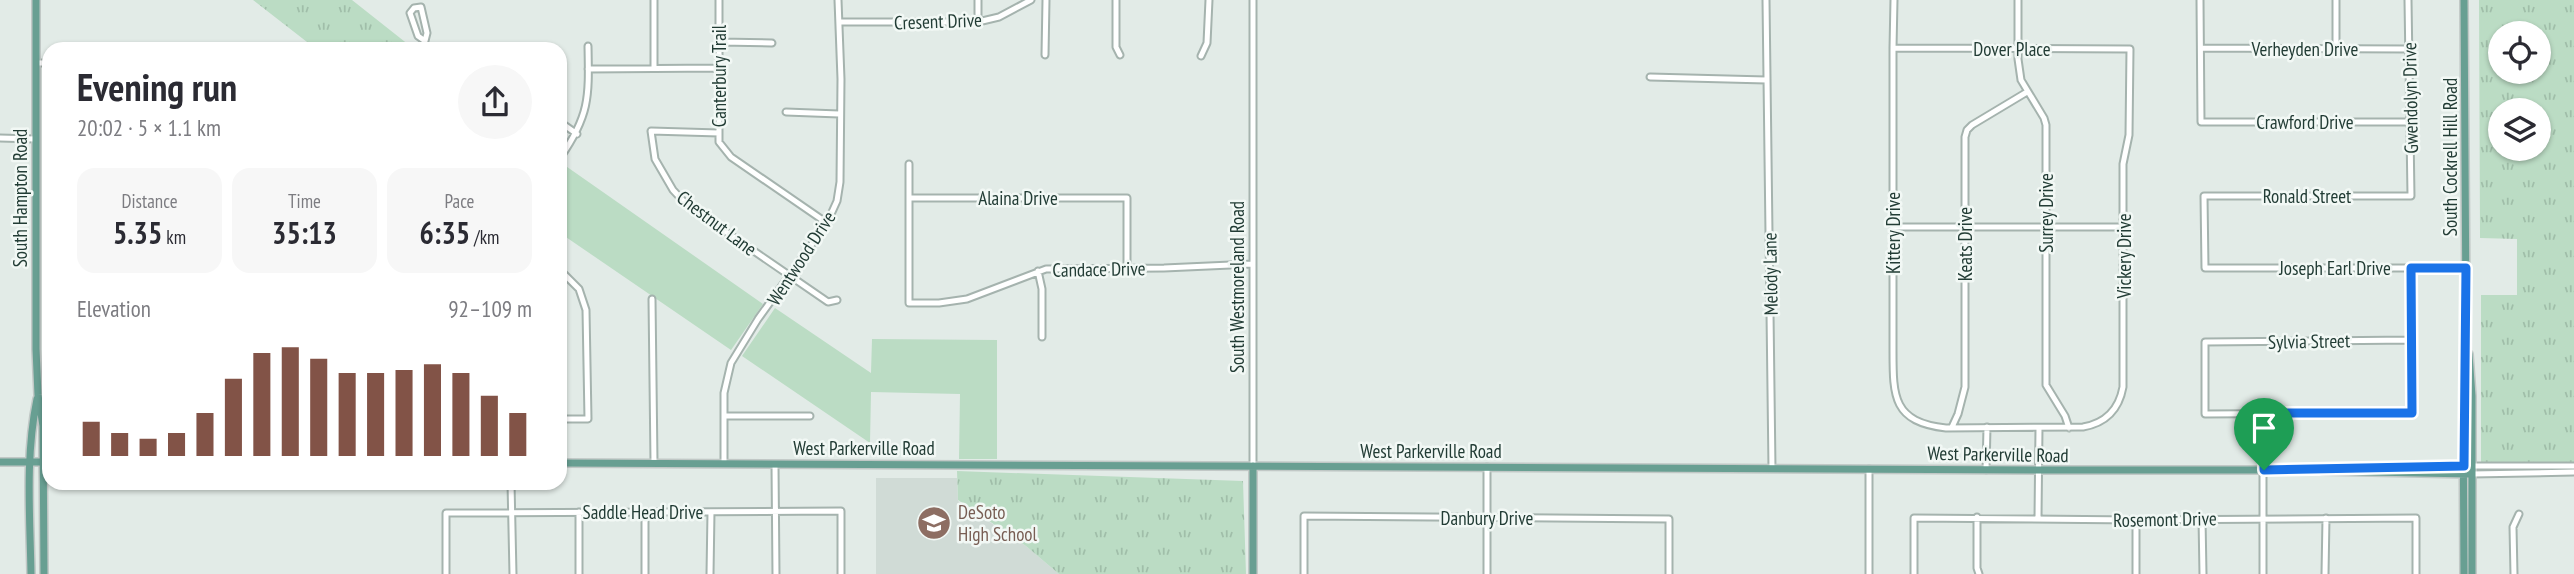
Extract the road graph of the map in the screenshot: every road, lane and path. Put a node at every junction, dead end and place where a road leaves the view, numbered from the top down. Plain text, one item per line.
1 (36, 0) edge
2 (654, 0) edge
3 (719, 0) edge
4 (838, 0) edge
5 (978, 0) edge
6 (1031, 0) edge
7 (1046, 0) edge
8 (1116, 0) edge
9 (1209, 0) edge
10 (1253, 0) edge
11 (1766, 0) edge
12 (1894, 0) edge
13 (2018, 0) edge
14 (2200, 0) edge
15 (2336, 0) edge
16 (2409, 0) edge
17 (2464, 0) edge
18 (840, 22) junction
19 (978, 22) junction
20 (425, 41) joint
21 (720, 42) junction
22 (772, 43) dead end
23 (588, 46) dead end
24 (1893, 48) junction
25 (2130, 48) joint
26 (2201, 48) junction
27 (2018, 49) junction
28 (2336, 50) junction
29 (2409, 50) junction
30 (1045, 55) dead end
31 (1120, 55) dead end
32 (1201, 56) dead end
33 (36, 63) junction
34 (42, 63) edge
35 (654, 68) junction
36 (720, 68) junction
37 (589, 69) junction
38 (1650, 78) dead end
39 (1766, 80) junction
40 (2026, 92) junction
41 (786, 112) dead end
42 (839, 114) junction
43 (2410, 122) junction
44 (567, 127) edge
45 (719, 133) junction
46 (577, 134) junction
47 (0, 138) edge
48 (35, 139) junction
49 (567, 148) edge
50 (909, 164) dead end
51 (2411, 196) joint
52 (910, 198) junction
53 (827, 223) junction
54 (1893, 227) junction
55 (1964, 227) junction
56 (2125, 227) junction
57 (2046, 228) junction
58 (1252, 264) junction
59 (1127, 268) junction
60 (2205, 268) joint
61 (2411, 268) junction
62 (2466, 268) junction
63 (1038, 271) junction
64 (567, 277) edge
65 (791, 277) junction
66 (652, 299) dead end
67 (837, 300) dead end
68 (1042, 337) dead end
69 (2412, 340) junction
70 (38, 395) junction
71 (2263, 413) junction
72 (724, 416) junction
73 (810, 416) dead end
74 (567, 419) edge
75 (42, 420) edge
76 (1987, 427) junction
77 (1952, 428) junction
78 (2039, 428) junction
79 (2069, 428) junction
80 (0, 462) edge
81 (30, 462) junction
82 (42, 462) edge
83 (654, 462) junction
84 (567, 463) edge
85 (724, 463) junction
86 (775, 465) junction
87 (1253, 466) junction
88 (2574, 466) edge
89 (1487, 467) junction
90 (1772, 468) junction
91 (1869, 468) junction
92 (1986, 470) junction
93 (2038, 470) junction
94 (2264, 470) junction
95 (2468, 470) junction
96 (2574, 472) edge
97 (46, 490) edge
98 (511, 490) edge
99 (513, 512) junction
100 (579, 512) junction
101 (711, 512) junction
102 (776, 512) junction
103 (645, 513) junction
104 (2519, 514) dead end
105 (1977, 517) junction
106 (1487, 518) junction
107 (2038, 518) junction
108 (2202, 518) junction
109 (2264, 518) junction
110 (2326, 518) junction
111 (2136, 520) junction
112 (31, 574) edge
113 (44, 574) edge
114 (446, 574) edge
115 (513, 574) edge
116 (579, 574) edge
117 (645, 574) edge
118 (710, 574) edge
119 (776, 574) edge
120 (841, 574) edge
121 (1253, 574) edge
122 (1304, 574) edge
123 (1487, 574) edge
124 (1669, 574) edge
125 (1869, 574) edge
126 (1914, 574) edge
127 (1979, 574) edge
128 (2136, 574) edge
129 (2203, 574) edge
130 (2263, 574) edge
131 (2325, 574) edge
132 (2416, 574) edge
133 (2464, 574) edge
134 (2472, 574) edge
135 (2514, 574) edge

1 - 33 main road, South Hampton Road
2 - 35 street
3 - 21 street, Canterbury Trail
4 - 18 street, Wentwood Drive
5 - 19 street
6 - 19 street, Cresent Drive
7 - 30 street
8 - 31 street
9 - 32 street
10 - 58 street, South Westmoreland Road
11 - 39 street, Melody Lane
12 - 24 street, Kittery Drive
13 - 27 street, Surrey Drive
14 - 26 street
15 - 28 street
16 - 29 street, Gwendolyn Drive
17 - 62 main road, South Cockrell Hill Road
18 - 19 street, Cresent Drive
18 - 42 street, Wentwood Drive
20 - 20 street
21 - 22 street
21 - 36 street, Canterbury Trail
23 - 37 street
24 - 27 street, Dover Place
24 - 54 street, Kittery Drive
25 - 27 street, Dover Place
25 - 56 street, Vickery Drive
26 - 28 street, Verheyden Drive
26 - 43 street, Crawford Drive
27 - 40 street, Surrey Drive
28 - 29 street, Verheyden Drive
29 - 43 street, Gwendolyn Drive
33 - 34 street
33 - 48 main road, South Hampton Road
35 - 36 street
35 - 37 street
36 - 45 street, Canterbury Trail
37 - 46 street
38 - 39 street
39 - 90 street, Melody Lane
40 - 55 street, Keats Drive
40 - 57 street, Surrey Drive
41 - 42 street
42 - 53 street, Wentwood Drive
43 - 51 street, Gwendolyn Drive
44 - 46 street
45 - 53 street, Canterbury Trail
45 - 65 street, Chestnut Lane
46 - 49 street
47 - 48 street
48 - 70 main road, South Hampton Road
50 - 52 street
51 - 60 street, Ronald Street
52 - 59 street, Alaina Drive
52 - 63 street, Candace Drive
53 - 65 street, Wentwood Drive
54 - 55 street
54 - 77 street, Kittery Drive
55 - 57 street
55 - 77 street, Keats Drive
56 - 57 street
56 - 79 street, Vickery Drive
57 - 79 street, Surrey Drive
58 - 59 street, Candace Drive
58 - 87 street, South Westmoreland Road
59 - 63 street, Candace Drive
60 - 61 street, Joseph Earl Drive
61 - 62 street, Joseph Earl Drive
61 - 69 street
62 - 95 main road, South Cockrell Hill Road
63 - 68 street
64 - 74 street
65 - 67 street, Chestnut Lane
65 - 72 street, Wentwood Drive
66 - 83 street
69 - 71 street
69 - 71 street, Sylvia Street
70 - 75 main road, South Hampton Road
70 - 81 main road, South Hampton Road
71 - 94 street
72 - 73 street
72 - 85 street, Wentwood Drive
76 - 77 street, Vickery Drive
76 - 78 street, Vickery Drive
76 - 92 street
78 - 79 street, Vickery Drive
78 - 93 street
80 - 81 main road
81 - 82 main road
81 - 112 main road, South Hampton Road
83 - 84 main road, West Parkerville Road
83 - 85 main road, West Parkerville Road
85 - 86 main road, West Parkerville Road
86 - 87 main road, West Parkerville Road
86 - 102 street
87 - 89 main road, West Parkerville Road
87 - 121 main road, South Westmoreland Road
88 - 95 street, West Parkerville Road
89 - 90 main road, West Parkerville Road
89 - 106 street
90 - 91 main road, West Parkerville Road
91 - 92 main road, West Parkerville Road
91 - 125 street
92 - 93 main road, West Parkerville Road
93 - 94 main road, West Parkerville Road
93 - 107 street
94 - 95 main road, West Parkerville Road
94 - 109 street
95 - 96 street, West Parkerville Road
95 - 133 main road, South Cockrell Hill Road
95 - 134 main road, South Cockrell Hill Road
97 - 113 main road, South Hampton Road
98 - 99 street
99 - 100 street, Saddle Head Drive
99 - 114 street, Saddle Head Drive
99 - 115 street
100 - 103 street, Saddle Head Drive
100 - 116 street
101 - 102 street, Saddle Head Drive
101 - 103 street, Saddle Head Drive
101 - 118 street
102 - 119 street
102 - 120 street, Saddle Head Drive
103 - 117 street
104 - 135 street
105 - 107 street, Rosemont Drive
105 - 126 street, Rosemont Drive
105 - 127 street
106 - 122 street, Danbury Drive
106 - 123 street
106 - 124 street, Danbury Drive
107 - 111 street, Rosemont Drive
108 - 109 street, Rosemont Drive
108 - 111 street, Rosemont Drive
108 - 129 street
109 - 110 street, Rosemont Drive
109 - 130 street
110 - 131 street
110 - 132 street, Rosemont Drive
111 - 128 street

